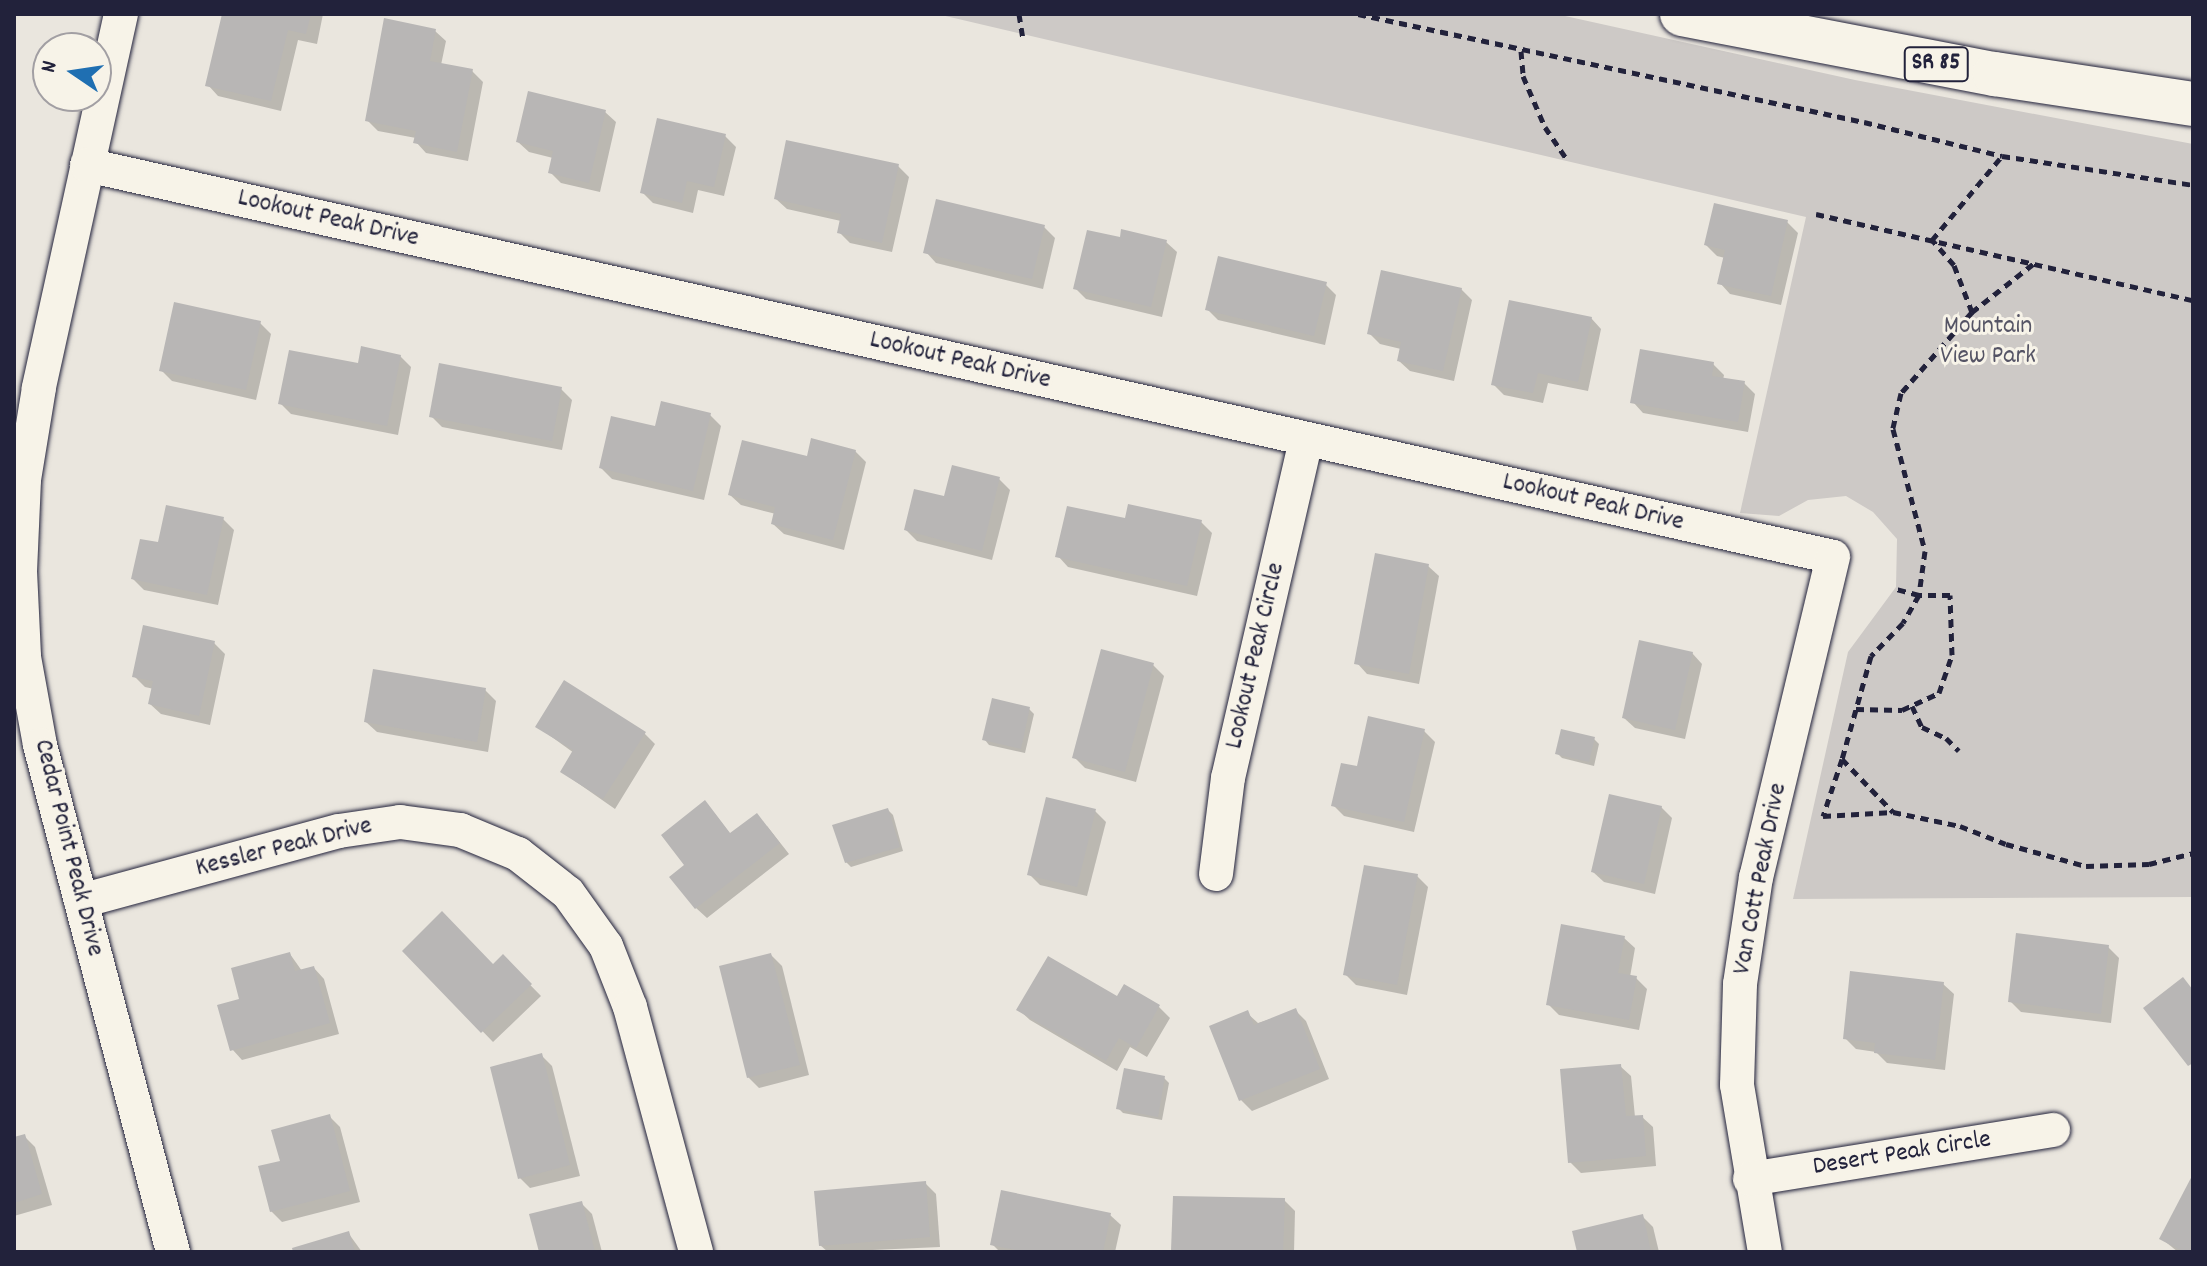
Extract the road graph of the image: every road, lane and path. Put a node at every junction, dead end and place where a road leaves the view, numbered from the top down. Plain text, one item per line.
1 (121, 14) edge
2 (1019, 14) edge
3 (1358, 14) edge
4 (1682, 14) edge
5 (1023, 38) dead end
6 (1521, 51) junction
7 (2193, 104) edge
8 (2002, 156) junction
9 (1566, 158) dead end
10 (87, 165) junction
11 (2193, 185) edge
12 (1816, 214) dead end
13 (1932, 240) junction
14 (2033, 264) junction
15 (2193, 300) edge
16 (1972, 312) junction
17 (1306, 439) junction
18 (1833, 557) joint
19 (1897, 589) dead end
20 (1919, 595) junction
21 (1912, 706) junction
22 (1856, 709) junction
23 (1959, 751) dead end
24 (1842, 759) junction
25 (1893, 812) junction
26 (2193, 853) edge
27 (1216, 874) dead end
28 (81, 901) junction
29 (2053, 1130) dead end
30 (1750, 1179) junction
31 (173, 1252) edge
32 (696, 1252) edge
33 (1765, 1252) edge

1 - 10 street, Cedar Point Peak Drive
2 - 5 path
3 - 6 path
4 - 7 highway, SR 85
6 - 8 path
6 - 9 path
8 - 11 path
8 - 13 path
10 - 17 street, Lookout Peak Drive
10 - 28 street, Cedar Point Peak Drive
12 - 13 path
13 - 14 path
13 - 16 path
14 - 15 path
14 - 16 path
16 - 20 path
17 - 18 street, Lookout Peak Drive
17 - 27 street, Lookout Peak Circle
18 - 30 street, Van Cott Peak Drive
19 - 20 path
20 - 21 path
20 - 22 path
21 - 22 path
21 - 23 path
22 - 24 path
24 - 25 path
24 - 25 path
25 - 26 path
28 - 31 street, Cedar Point Peak Drive
28 - 32 street, Kessler Peak Drive
29 - 30 street, Desert Peak Circle
30 - 33 street, Van Cott Peak Drive

